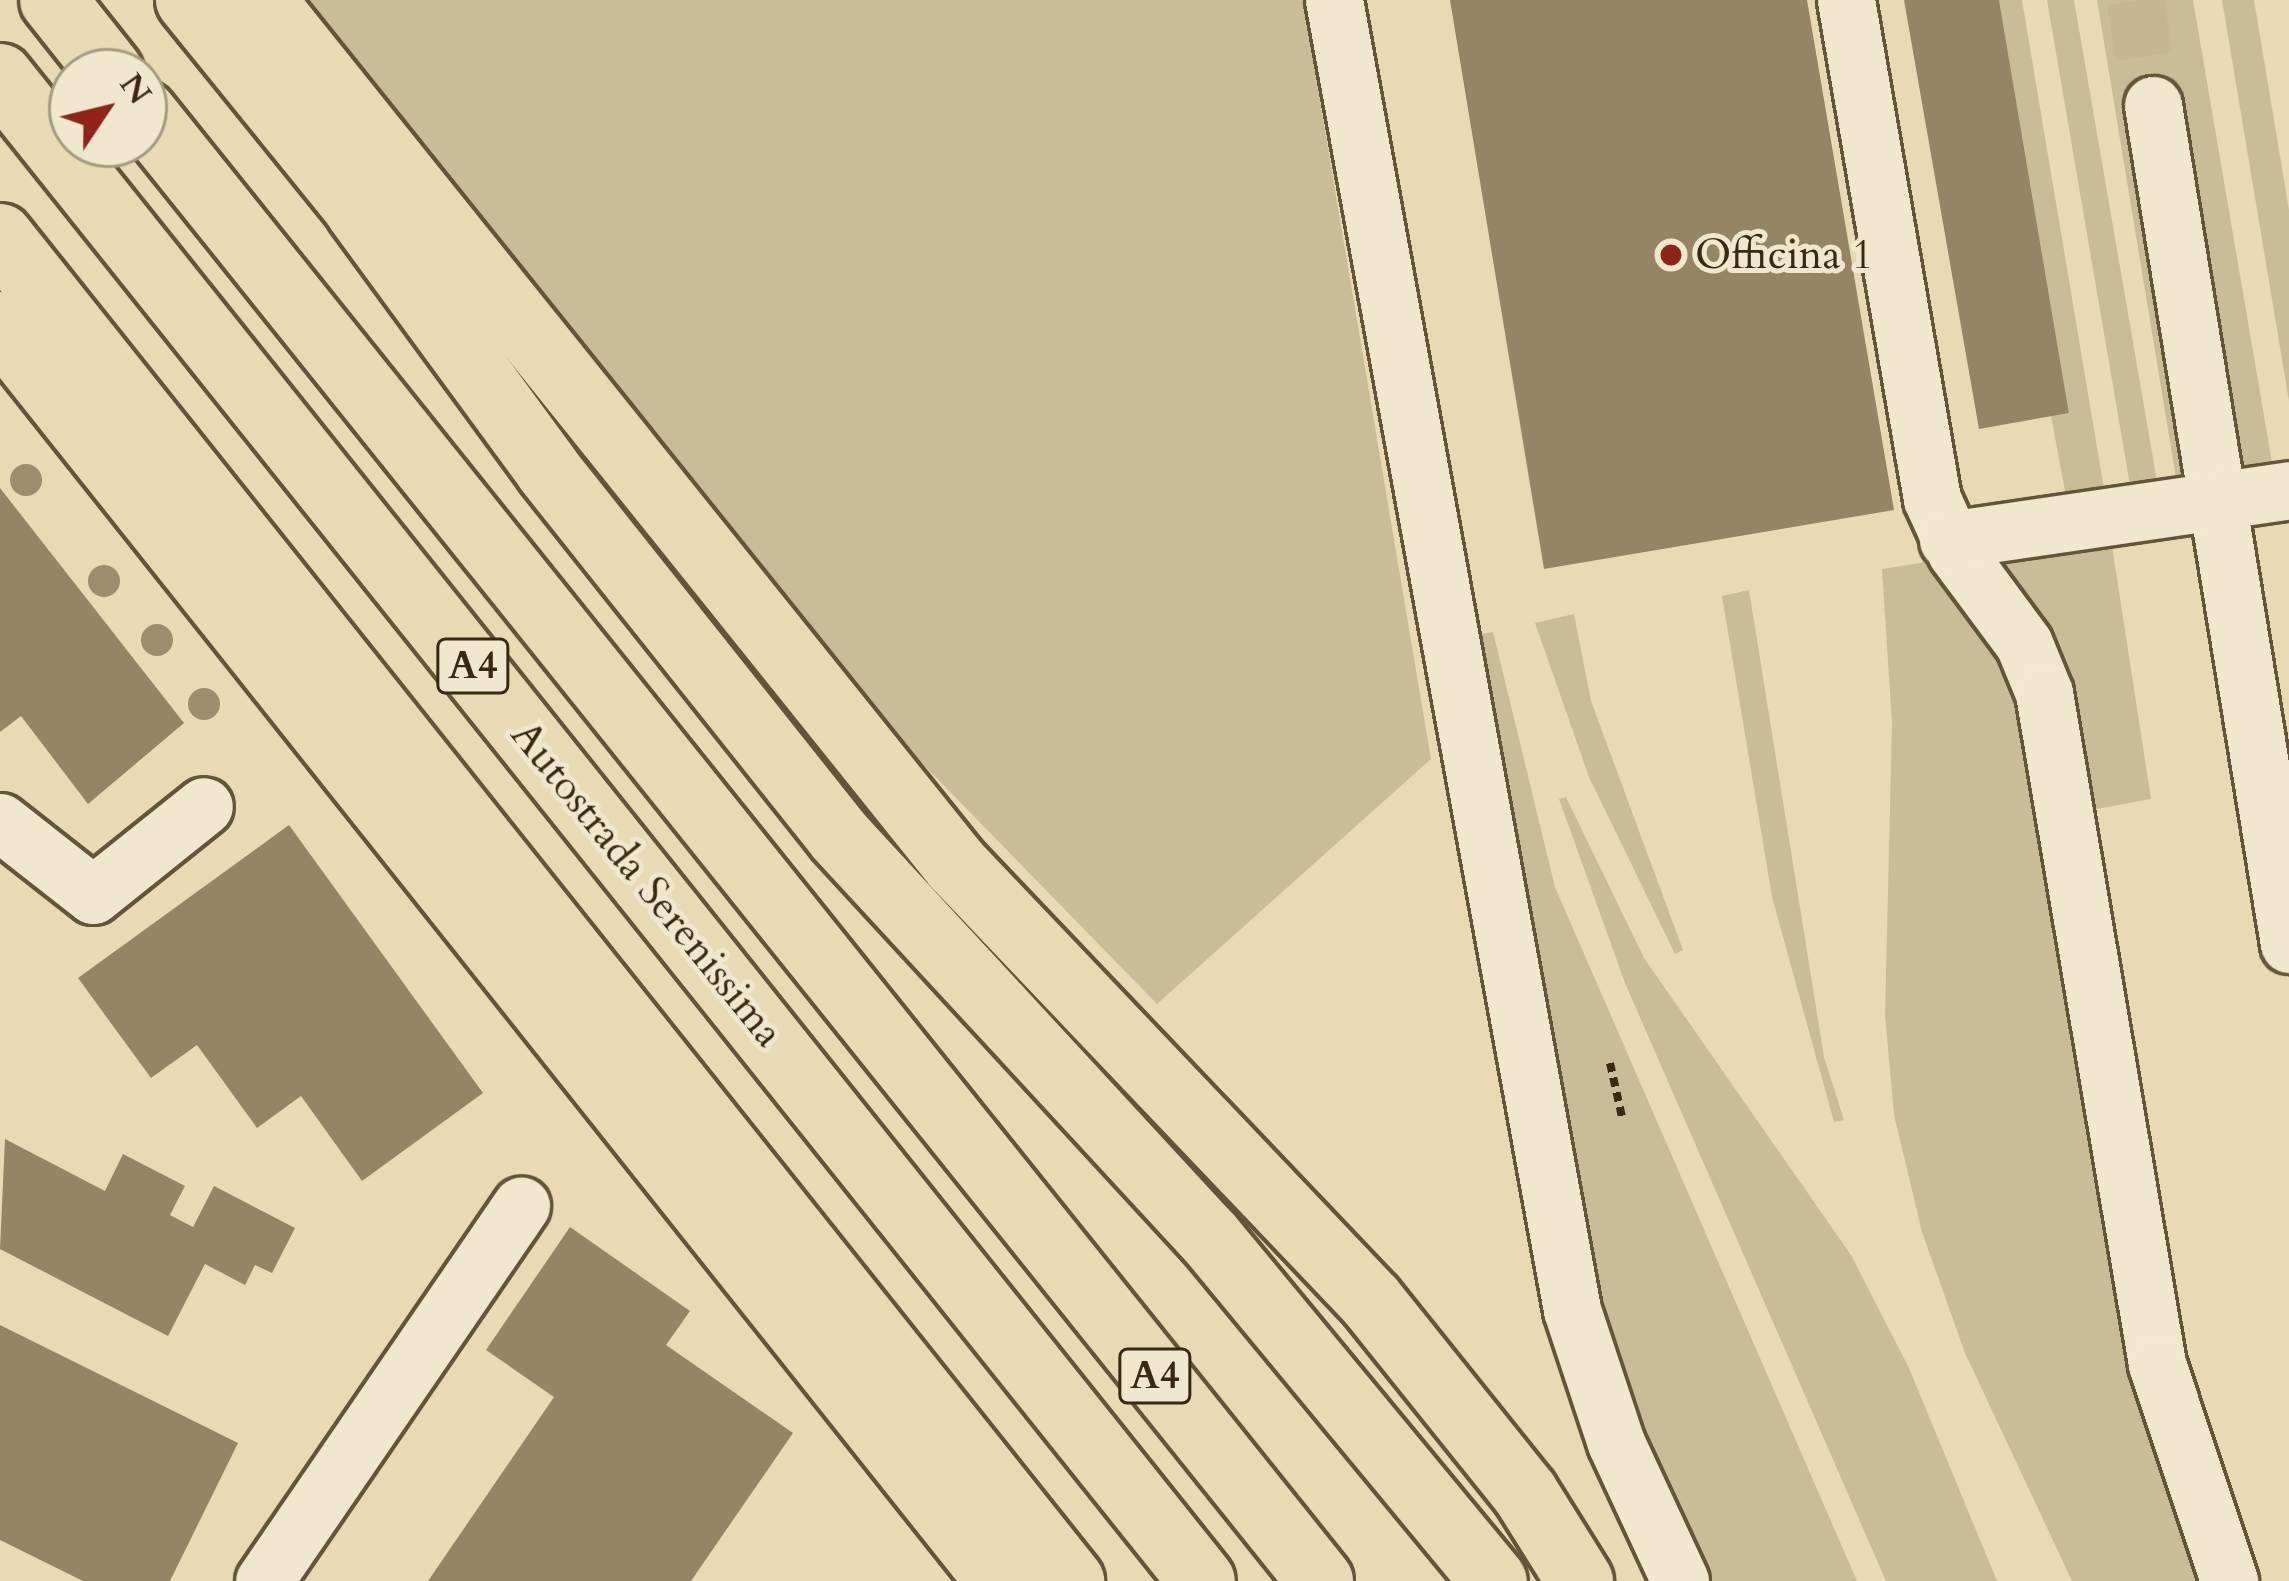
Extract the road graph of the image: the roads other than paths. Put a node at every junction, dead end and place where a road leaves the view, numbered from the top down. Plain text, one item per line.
1 (53, 0) edge
2 (189, 0) edge
3 (262, 0) edge
4 (1334, 0) edge
5 (1846, 0) edge
6 (91, 48) edge
7 (0, 76) edge
8 (2153, 105) tunnel mouth
9 (168, 144) edge
10 (358, 210) junction
11 (0, 237) edge
12 (7, 335) edge
13 (2289, 490) edge
14 (2217, 500) junction
15 (1948, 540) junction
16 (204, 806) dead end
17 (0, 822) edge
18 (2289, 944) edge
19 (521, 1206) dead end
20 (1286, 1211) junction
21 (264, 1581) edge
22 (999, 1581) edge
23 (1071, 1581) edge
24 (1202, 1581) edge
25 (1319, 1581) edge
26 (1495, 1581) edge
27 (1580, 1581) edge
28 (1680, 1581) edge
29 (2229, 1581) edge

1 - 6 highway
2 - 10 highway
3 - 20 highway
4 - 28 street
5 - 15 street
7 - 24 highway, Autostrada Serenissima / A4
8 - 14 street
9 - 25 highway, Autostrada Serenissima / A4
10 - 20 highway
10 - 26 highway
11 - 23 highway
12 - 22 highway
13 - 14 street
14 - 15 street
14 - 18 street
15 - 29 street
16 - 17 street
19 - 21 street
20 - 27 highway

